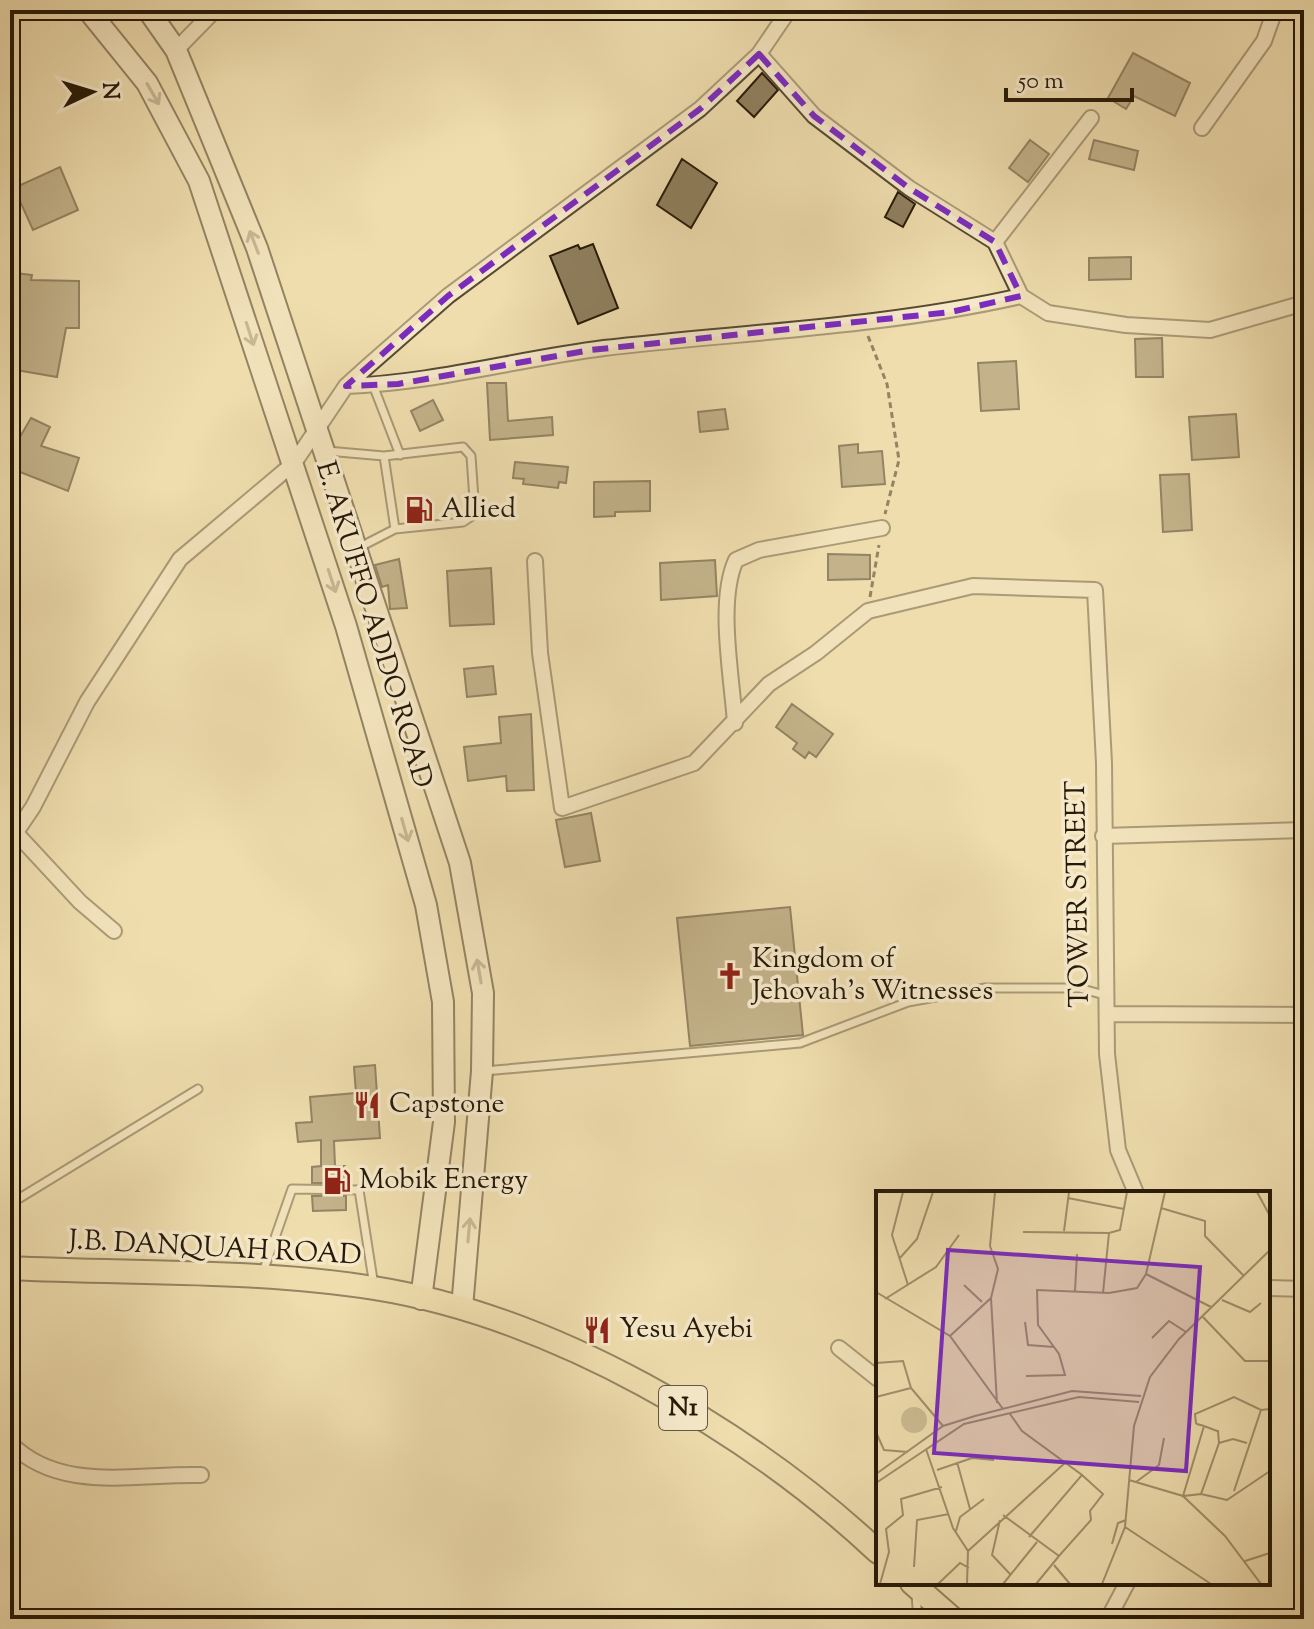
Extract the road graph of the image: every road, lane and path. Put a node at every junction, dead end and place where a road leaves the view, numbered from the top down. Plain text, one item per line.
1 (88, 10) edge
2 (148, 10) edge
3 (215, 10) edge
4 (789, 10) edge
5 (1275, 10) edge
6 (1297, 10) edge
7 (1304, 13) edge
8 (176, 50) junction
9 (759, 54) junction
10 (1091, 118) dead end
11 (1202, 128) dead end
12 (995, 242) junction
13 (1021, 296) junction
14 (1304, 303) edge
15 (862, 321) junction
16 (373, 385) junction
17 (346, 386) junction
18 (316, 428) junction
19 (325, 451) junction
20 (400, 455) junction
21 (384, 456) junction
22 (294, 463) junction
23 (882, 528) junction
24 (395, 529) junction
25 (358, 548) junction
26 (535, 561) dead end
27 (868, 611) junction
28 (735, 723) junction
29 (1304, 830) edge
30 (1103, 836) junction
31 (13, 837) edge
32 (114, 931) dead end
33 (1109, 996) junction
34 (1107, 1014) junction
35 (1304, 1015) edge
36 (482, 1071) junction
37 (198, 1089) dead end
38 (1135, 1191) edge
39 (10, 1204) edge
40 (10, 1268) edge
41 (261, 1277) junction
42 (374, 1288) junction
43 (1270, 1288) edge
44 (1304, 1289) edge
45 (421, 1299) junction
46 (462, 1308) junction
47 (839, 1348) dead end
48 (876, 1377) edge
49 (10, 1443) edge
50 (201, 1475) dead end
51 (876, 1550) edge
52 (913, 1585) edge
53 (914, 1585) edge
54 (1126, 1585) edge
55 (918, 1619) edge
56 (953, 1619) edge
57 (1108, 1619) edge

1 -> 22 main road, E. AKUFFO ADDO ROAD
2 - 8 main road, E. AKUFFO ADDO ROAD
3 - 8 street
4 - 9 street
5 - 11 street
6 - 7 street
18 -> 8 main road, E. AKUFFO ADDO ROAD
9 - 12 street
9 - 17 street
10 - 12 street
12 - 13 street
13 - 14 street
13 - 15 street
15 - 16 street
15 - 23 path
16 - 17 street
16 - 20 lane
17 - 18 street
18 - 19 main road, E. AKUFFO ADDO ROAD
18 - 22 street
19 - 21 lane
19 - 25 main road, E. AKUFFO ADDO ROAD
20 - 21 lane
20 - 24 lane
21 - 24 lane
22 - 31 street
22 -> 45 main road, E. AKUFFO ADDO ROAD
23 - 27 path
23 - 28 street
24 - 25 lane
36 -> 25 main road, E. AKUFFO ADDO ROAD
26 - 28 street
27 - 28 street
27 - 30 street, TOWER STREET
29 - 30 street
30 - 33 street, TOWER STREET
31 - 32 street
33 - 34 street, TOWER STREET
33 - 36 lane
34 - 35 street
34 - 38 street, TOWER STREET
46 -> 36 main road, E. AKUFFO ADDO ROAD
37 - 39 lane
40 - 41 highway, J.B. DANQUAH ROAD / N1
41 - 42 highway, J.B. DANQUAH ROAD / N1
41 - 42 lane
42 - 45 highway, J.B. DANQUAH ROAD / N1
43 - 44 street
45 - 46 highway, J.B. DANQUAH ROAD / N1
46 - 51 highway, N1
47 - 48 street
49 - 50 street
52 - 55 lane
53 - 56 highway
54 - 57 street

